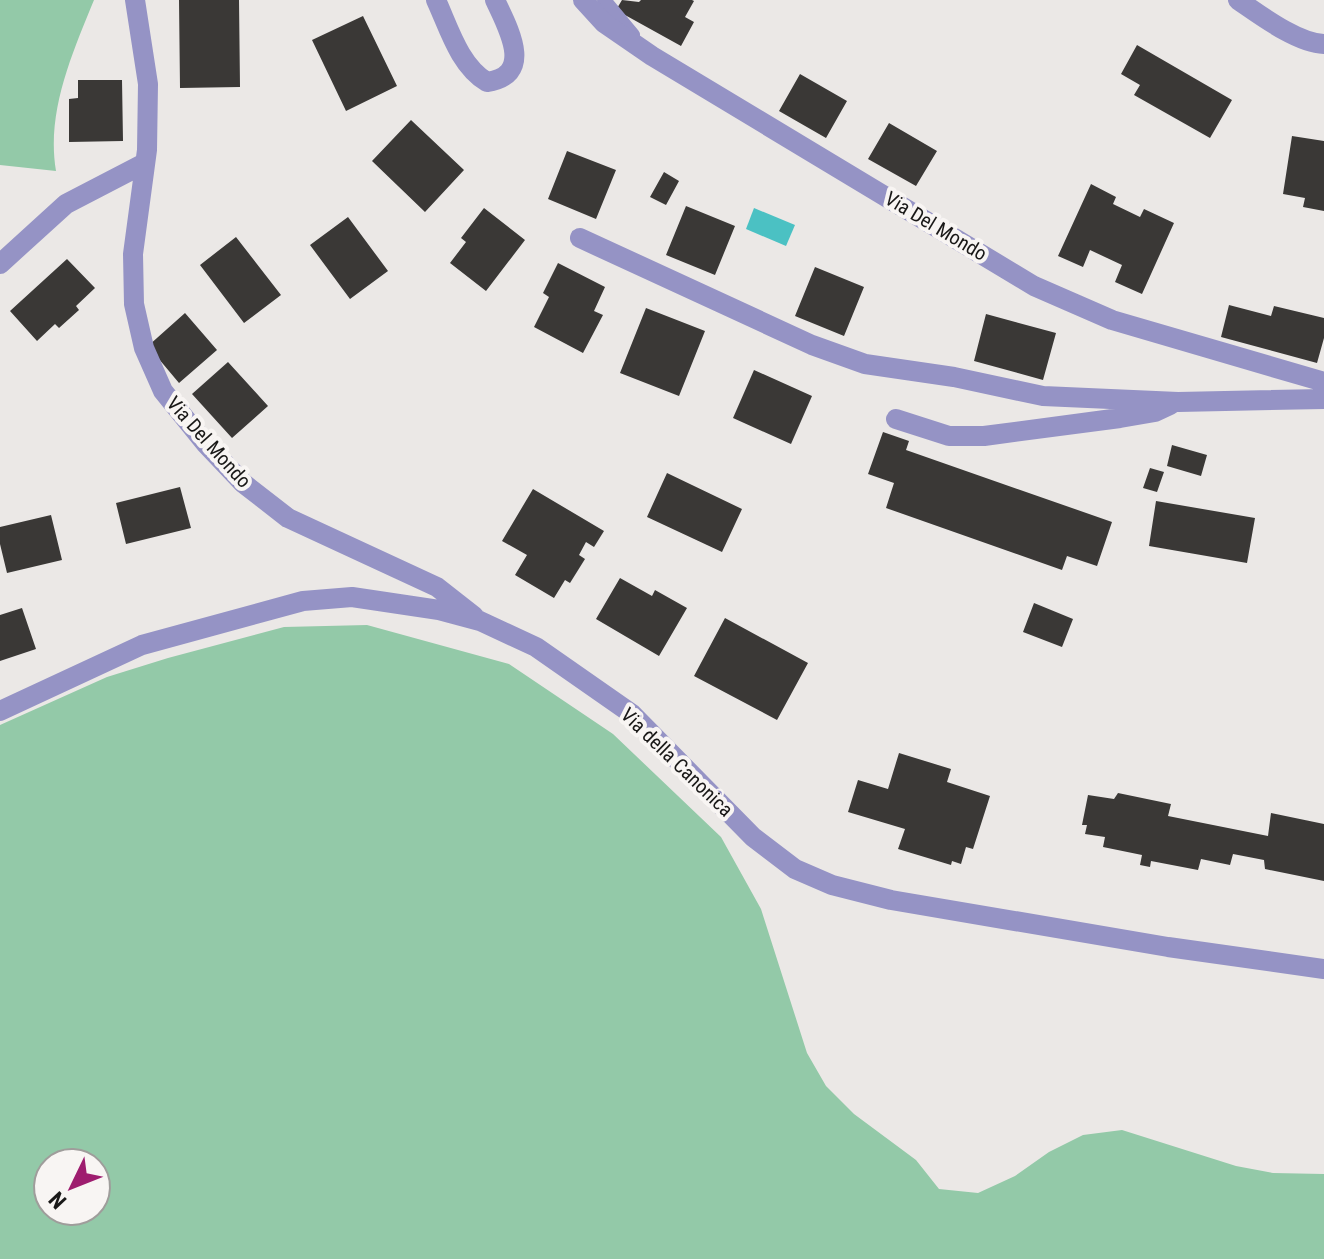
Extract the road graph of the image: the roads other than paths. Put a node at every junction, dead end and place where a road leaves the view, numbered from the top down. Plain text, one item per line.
1 (135, 0) edge
2 (436, 0) edge
3 (495, 0) edge
4 (583, 0) edge
5 (604, 0) edge
6 (1238, 0) edge
7 (1324, 44) edge
8 (652, 56) junction
9 (145, 163) junction
10 (580, 238) dead end
11 (0, 264) edge
12 (1324, 382) edge
13 (1324, 399) edge
14 (1178, 402) junction
15 (896, 419) dead end
16 (480, 621) junction
17 (0, 711) edge
18 (1324, 969) edge

1 - 9 street, Via Del Mondo
2 - 3 street
4 - 8 street, Via Del Mondo
5 - 8 lane
6 - 7 street
8 - 12 street, Via Del Mondo
9 - 11 street
9 - 16 street, Via Del Mondo
10 - 14 street
13 - 14 street
14 - 15 street
16 - 17 street, Via della Canonica
16 - 18 street, Via della Canonica

